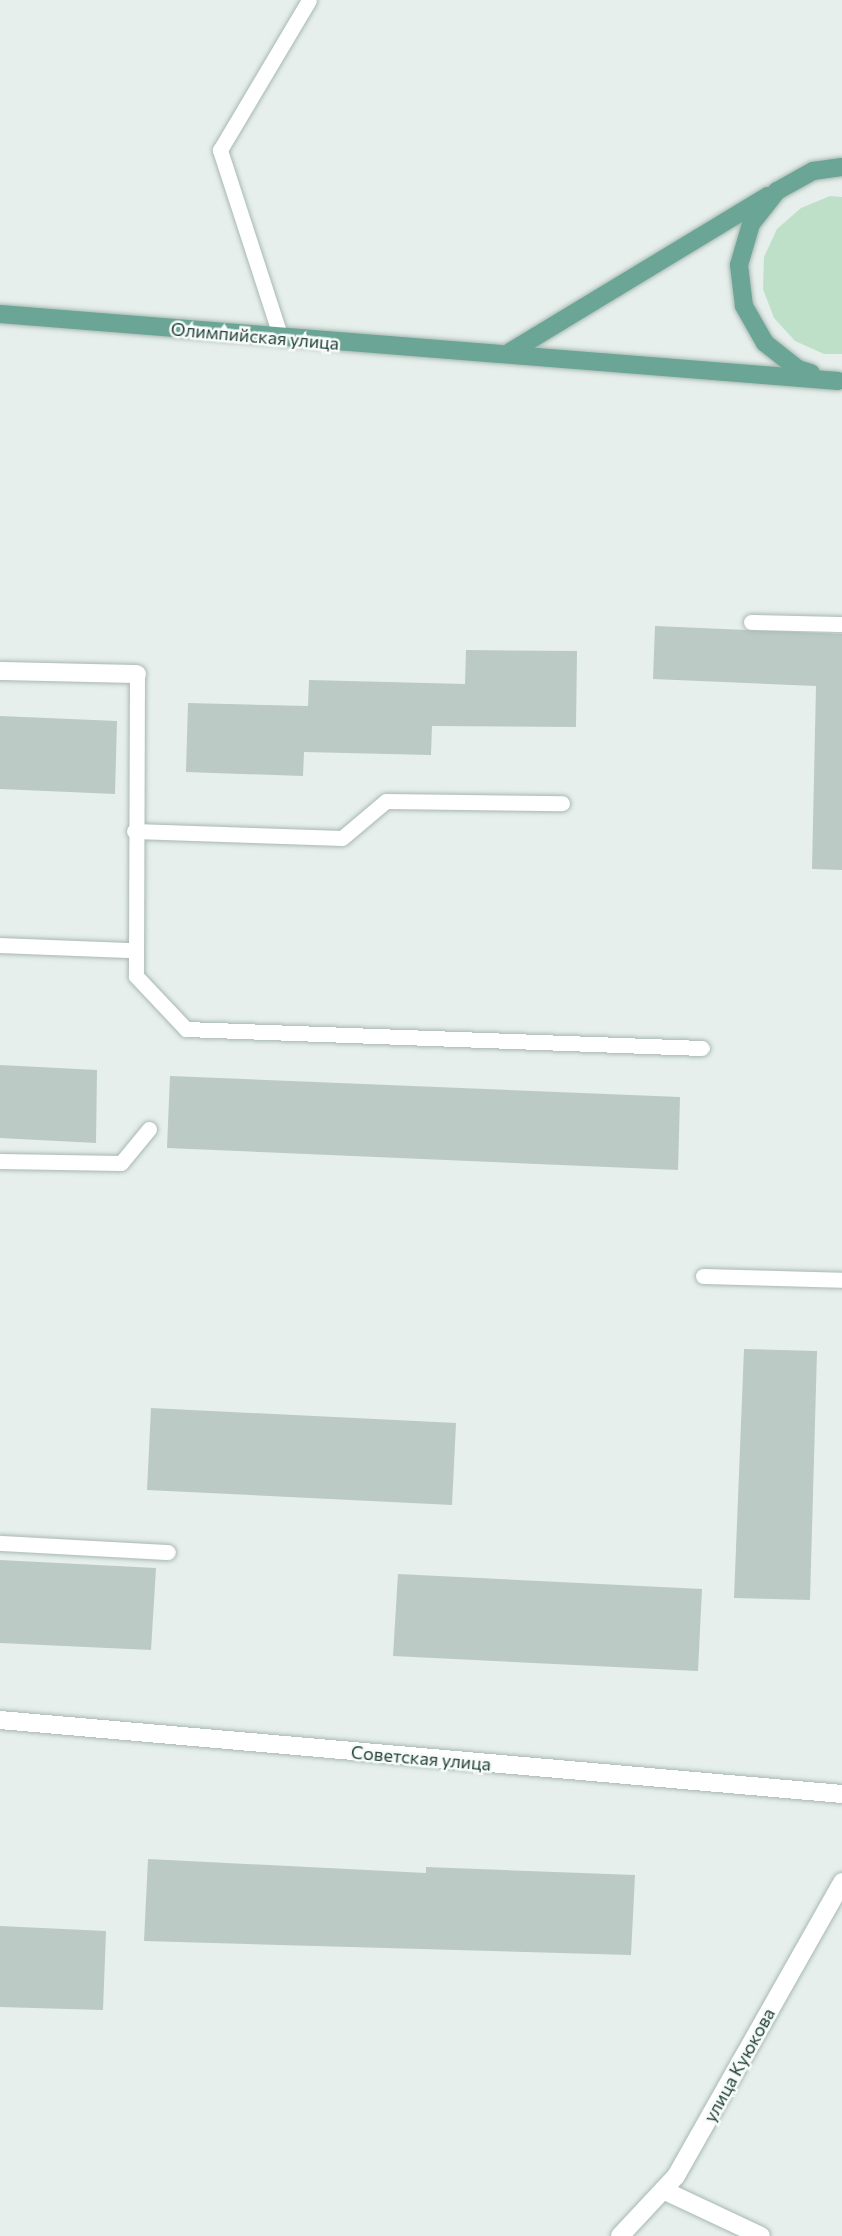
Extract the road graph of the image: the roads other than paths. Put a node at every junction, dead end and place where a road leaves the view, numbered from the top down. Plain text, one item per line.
1 (309, 0) edge
2 (842, 154) edge
3 (842, 167) edge
4 (813, 171) junction
5 (777, 191) junction
6 (0, 314) edge
7 (281, 339) junction
8 (510, 352) junction
9 (840, 380) edge
10 (751, 622) dead end
11 (842, 624) edge
12 (0, 671) edge
13 (137, 674) joint
14 (562, 803) dead end
15 (134, 831) junction
16 (0, 945) edge
17 (133, 950) junction
18 (702, 1048) dead end
19 (149, 1129) dead end
20 (0, 1161) edge
21 (703, 1276) dead end
22 (842, 1280) edge
23 (0, 1543) edge
24 (168, 1552) dead end
25 (0, 1720) edge
26 (842, 1794) edge
27 (842, 1882) edge
28 (663, 2190) junction
29 (620, 2236) edge
30 (761, 2236) edge

1 - 7 lane
2 - 4 main road
3 - 4 main road
4 - 5 main road
5 - 8 main road
5 - 9 main road
6 - 7 main road, Олимпийская улица
7 - 8 main road, Олимпийская улица
8 - 9 main road, Олимпийская улица
10 - 11 lane
12 - 13 street
13 - 15 lane
14 - 15 lane
15 - 17 lane
16 - 17 lane
17 - 18 lane
19 - 20 lane
21 - 22 lane
23 - 24 lane
25 - 26 street, Советская улица
27 - 28 street, улица Куюкова
28 - 29 street, улица Куюкова
28 - 30 street

